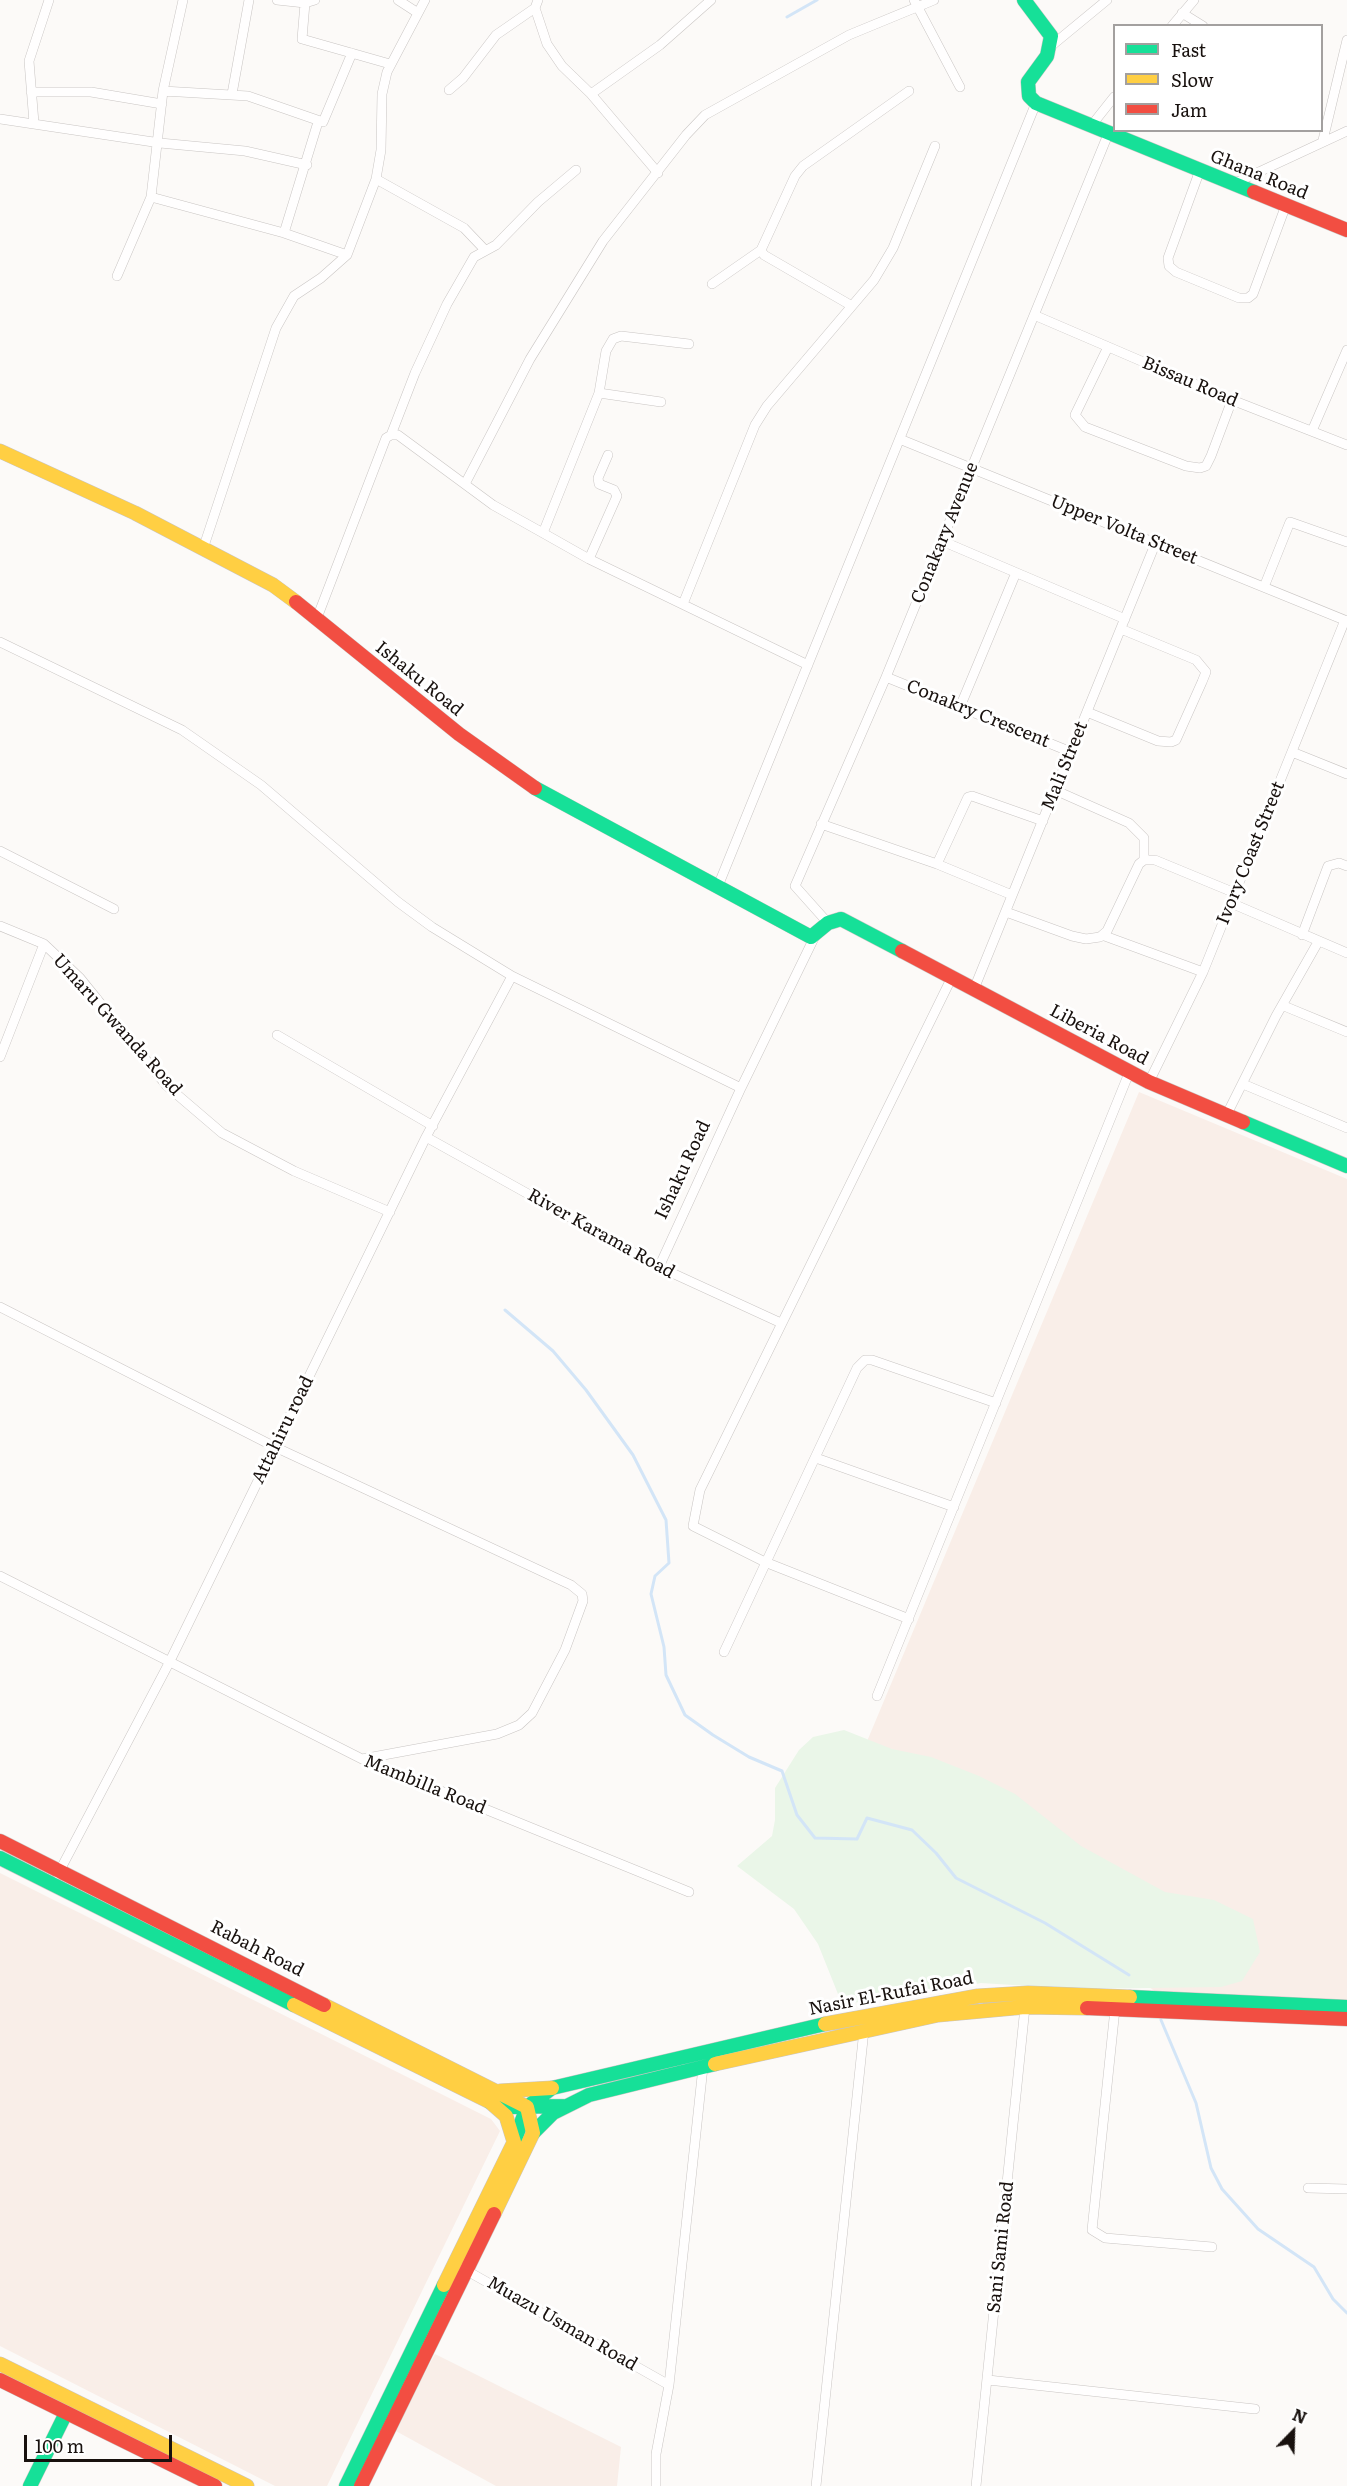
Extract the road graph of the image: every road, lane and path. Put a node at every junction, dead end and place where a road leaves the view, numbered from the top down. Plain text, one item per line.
1 (49, 0) edge
2 (183, 0) edge
3 (249, 0) edge
4 (277, 0) edge
5 (315, 0) edge
6 (398, 0) edge
7 (425, 0) edge
8 (711, 0) edge
9 (934, 0) edge
10 (1024, 0) edge
11 (1107, 0) edge
12 (1194, 0) edge
13 (305, 3) junction
14 (916, 3) edge
15 (536, 4) edge
16 (418, 13) junction
17 (1182, 13) junction
18 (1174, 24) edge
19 (1200, 24) edge
20 (1347, 40) edge
21 (1050, 47) junction
22 (352, 53) junction
23 (390, 64) junction
24 (960, 87) dead end
25 (449, 90) dead end
26 (164, 91) junction
27 (909, 91) dead end
28 (31, 92) junction
29 (232, 94) junction
30 (591, 94) junction
31 (1323, 97) edge
32 (1113, 98) edge
33 (1332, 101) junction
34 (1036, 103) junction
35 (162, 104) junction
36 (0, 119) edge
37 (318, 122) junction
38 (34, 123) junction
39 (1091, 126) junction
40 (1347, 131) edge
41 (1109, 132) junction
42 (1323, 140) junction
43 (160, 143) junction
44 (934, 146) dead end
45 (307, 165) junction
46 (576, 170) dead end
47 (1200, 170) junction
48 (658, 173) junction
49 (376, 179) junction
50 (1233, 184) junction
51 (152, 198) junction
52 (1286, 205) junction
53 (1347, 230) edge
54 (284, 233) junction
55 (486, 250) junction
56 (761, 250) junction
57 (347, 255) junction
58 (117, 276) dead end
59 (712, 284) dead end
60 (852, 306) junction
61 (1034, 315) junction
62 (688, 344) dead end
63 (1108, 347) junction
64 (1347, 350) edge
65 (599, 393) junction
66 (1232, 400) junction
67 (661, 402) dead end
68 (1312, 431) junction
69 (391, 435) junction
70 (902, 440) junction
71 (1347, 445) edge
72 (0, 451) edge
73 (608, 455) dead end
74 (972, 469) junction
75 (465, 484) junction
76 (543, 533) junction
77 (942, 542) junction
78 (1156, 542) junction
79 (1347, 542) edge
80 (203, 549) junction
81 (589, 559) junction
82 (1015, 574) junction
83 (1264, 587) junction
84 (682, 604) junction
85 (318, 618) junction
86 (1125, 619) junction
87 (1346, 621) edge
88 (1121, 629) junction
89 (0, 642) edge
90 (808, 665) junction
91 (886, 677) junction
92 (960, 707) junction
93 (1087, 712) junction
94 (1071, 752) junction
95 (1292, 752) junction
96 (1347, 774) edge
97 (1056, 791) junction
98 (1043, 820) junction
99 (821, 824) junction
100 (0, 851) edge
101 (1144, 860) junction
102 (937, 864) junction
103 (1347, 866) edge
104 (718, 886) junction
105 (1235, 893) junction
106 (1012, 895) junction
107 (1231, 903) junction
108 (114, 909) dead end
109 (1005, 912) junction
110 (835, 921) junction
111 (0, 926) edge
112 (1102, 934) junction
113 (1302, 935) junction
114 (815, 936) junction
115 (1318, 942) junction
116 (44, 944) junction
117 (1347, 953) edge
118 (1203, 972) junction
119 (512, 976) junction
120 (952, 977) junction
121 (974, 989) junction
122 (1284, 1006) junction
123 (1347, 1032) edge
124 (277, 1035) dead end
125 (0, 1057) edge
126 (1129, 1072) junction
127 (1149, 1082) junction
128 (1243, 1084) junction
129 (741, 1088) junction
130 (1227, 1114) junction
131 (433, 1126) junction
132 (1347, 1128) edge
133 (426, 1137) junction
134 (1347, 1166) edge
135 (390, 1212) junction
136 (659, 1267) junction
137 (0, 1307) edge
138 (781, 1323) junction
139 (996, 1403) junction
140 (275, 1447) junction
141 (816, 1458) junction
142 (954, 1507) junction
143 (765, 1562) junction
144 (0, 1576) edge
145 (909, 1618) junction
146 (724, 1652) dead end
147 (169, 1663) junction
148 (877, 1696) dead end
149 (362, 1759) junction
150 (0, 1841) edge
151 (0, 1858) edge
152 (60, 1871) junction
153 (53, 1884) junction
154 (689, 1892) dead end
155 (1025, 2007) junction
156 (1347, 2007) edge
157 (1230, 2008) junction
158 (1115, 2009) junction
159 (1347, 2019) edge
160 (864, 2030) junction
161 (389, 2044) junction
162 (703, 2067) junction
163 (552, 2088) junction
164 (494, 2096) junction
165 (567, 2106) junction
166 (526, 2107) junction
167 (533, 2133) junction
168 (514, 2142) junction
169 (1308, 2188) dead end
170 (1347, 2189) edge
171 (1212, 2247) dead end
172 (461, 2267) junction
173 (0, 2364) edge
174 (0, 2380) edge
175 (988, 2380) junction
176 (669, 2385) junction
177 (1255, 2409) dead end
178 (66, 2413) junction
179 (30, 2486) edge
180 (215, 2486) edge
181 (247, 2486) edge
182 (346, 2486) edge
183 (361, 2486) edge
184 (656, 2486) edge
185 (816, 2486) edge
186 (976, 2486) edge

1 - 28 street
2 - 26 street
3 - 29 street
4 - 13 street
5 - 13 street
6 - 16 street
7 - 16 street
8 - 30 street
9 - 14 street
10 - 21 main road
11 - 21 street
12 - 17 street
13 - 22 street
14 - 24 street
14 - 48 street
15 - 25 street
15 - 30 street
16 - 23 street
17 - 18 street
17 - 19 street
20 - 33 street
21 - 34 main road
22 - 23 street
22 - 37 street
23 - 49 street
26 - 29 street
26 - 35 street
27 - 56 street
28 - 35 street
28 - 38 street
29 - 37 street
30 - 48 street
31 - 33 street
32 - 39 street
33 - 42 street
34 - 39 main road, Ghana Road
34 - 70 street
35 - 43 street
36 - 38 street
37 - 45 street
38 - 43 street
39 - 41 main road, Ghana Road
40 - 42 street
41 - 47 main road, Ghana Road
41 - 61 street, Conakary Avenue
42 - 50 street
43 - 45 street
43 - 51 street
44 - 60 street
45 - 54 street
46 - 55 street
47 - 50 main road, Ghana Road
47 - 52 street
48 - 75 street
49 - 55 street
49 - 57 street
50 - 52 main road, Ghana Road
51 - 54 street
51 - 58 street
52 - 53 main road, Ghana Road
54 - 57 street
55 - 69 street
56 - 59 street
56 - 60 street
57 - 80 street
60 - 84 street
61 - 63 street, Bissau Road
61 - 74 street, Conakary Avenue
62 - 65 street
63 - 66 street, Bissau Road
63 - 66 street
64 - 68 street
65 - 67 street
65 - 76 street
66 - 68 street, Bissau Road
68 - 71 street, Bissau Road
69 - 75 street
69 - 85 street
70 - 74 street, Upper Volta Street
70 - 90 street
72 - 80 main road, Ishaku Road
73 - 81 street
74 - 77 street, Conakary Avenue
74 - 78 street, Upper Volta Street
75 - 76 street
76 - 81 street
77 - 82 street
77 - 91 street, Conakary Avenue
78 - 83 street, Upper Volta Street
78 - 86 street, Mali Street
79 - 83 street
80 - 85 main road, Ishaku Road
81 - 84 street
82 - 86 street
82 - 92 street
83 - 87 street, Upper Volta Street
84 - 90 street
85 - 104 main road, Ishaku Road
86 - 88 street, Mali Street
87 - 95 street, Ivory Coast Street
88 - 93 street, Mali Street
88 - 93 street
89 - 119 street
90 - 104 street
91 - 92 street, Conakry Crescent
91 - 99 street, Conakary Avenue
92 - 94 street, Conakry Crescent
93 - 94 street, Mali Street
94 - 97 street, Mali Street
95 - 96 street
95 - 105 street, Ivory Coast Street
97 - 98 street, Mali Street
97 - 101 street
98 - 102 street
98 - 106 street, Mali Street
99 - 102 street
99 - 110 street, Conakary Avenue
100 - 108 street
101 - 105 street
101 - 112 street
102 - 106 street
103 - 113 street
104 - 114 main road, Ishaku Road
105 - 107 street, Ivory Coast Street
106 - 109 street, Mali Street
107 - 113 street
107 - 118 street, Ivory Coast Street
109 - 112 street
109 - 121 street, Mali Street
110 - 114 main road, Ishaku Road
110 - 120 main road, Liberia Road
111 - 116 street, Umaru Gwanda Road
112 - 118 street
113 - 115 street
114 - 129 street, Ishaku Road
115 - 117 street
115 - 122 street
116 - 125 street
116 - 135 street, Umaru Gwanda Road
118 - 127 street, Ivory Coast Street
119 - 129 street
119 - 131 street, Attahiru road
120 - 121 main road, Liberia Road
120 - 138 street
121 - 126 main road, Liberia Road
122 - 123 street
122 - 128 street
124 - 131 street
126 - 127 main road, Liberia Road
126 - 139 street
127 - 130 main road, Liberia Road
128 - 130 street
128 - 132 street
129 - 136 street, Ishaku Road
130 - 134 main road, Liberia Road
131 - 133 street, Attahiru road
133 - 135 street, Attahiru road
133 - 136 street, River Karama Road
135 - 140 street, Attahiru road
136 - 138 street, River Karama Road
137 - 140 street
138 - 143 street
139 - 141 street
139 - 142 street
140 - 147 street, Attahiru road
140 - 149 street
141 - 142 street
141 - 143 street
142 - 145 street
143 - 145 street
143 - 146 street
144 - 147 street, Mambilla Road
145 - 148 street
147 - 149 street, Mambilla Road
147 - 152 street, Attahiru road
149 - 154 street, Mambilla Road
150 - 152 main road, Rabah Road
151 - 153 main road, Rabah Road
152 - 153 street, Attahiru road
152 - 161 main road, Rabah Road
153 - 161 main road, Rabah Road
155 - 158 main road, Nasir El-Rufai Road
155 - 160 main road, Nasir El-Rufai Road
155 - 175 street, Sani Sami Road
156 - 157 main road, Nasir El-Rufai Road
157 - 158 main road, Nasir El-Rufai Road
157 - 159 main road, Nasir El-Rufai Road
157 - 163 main road, Nasir El-Rufai Road
158 - 171 street
160 - 162 main road, Nasir El-Rufai Road
160 - 185 street
161 - 164 main road, Rabah Road
162 - 165 main road, Nasir El-Rufai Road
162 - 176 street
163 - 164 main road
163 - 166 main road, Nasir El-Rufai Road
164 - 166 main road, Rabah Road
164 - 168 main road
165 - 166 main road, Nasir El-Rufai Road
165 - 167 main road
166 - 167 main road
166 - 168 main road
167 - 172 main road
168 - 172 main road
169 - 170 street
172 - 176 street, Muazu Usman Road
172 - 182 main road
172 - 183 main road
173 - 181 main road
174 - 178 main road
175 - 177 street
175 - 186 street, Sani Sami Road
176 - 184 street
178 - 179 main road
178 - 180 main road

